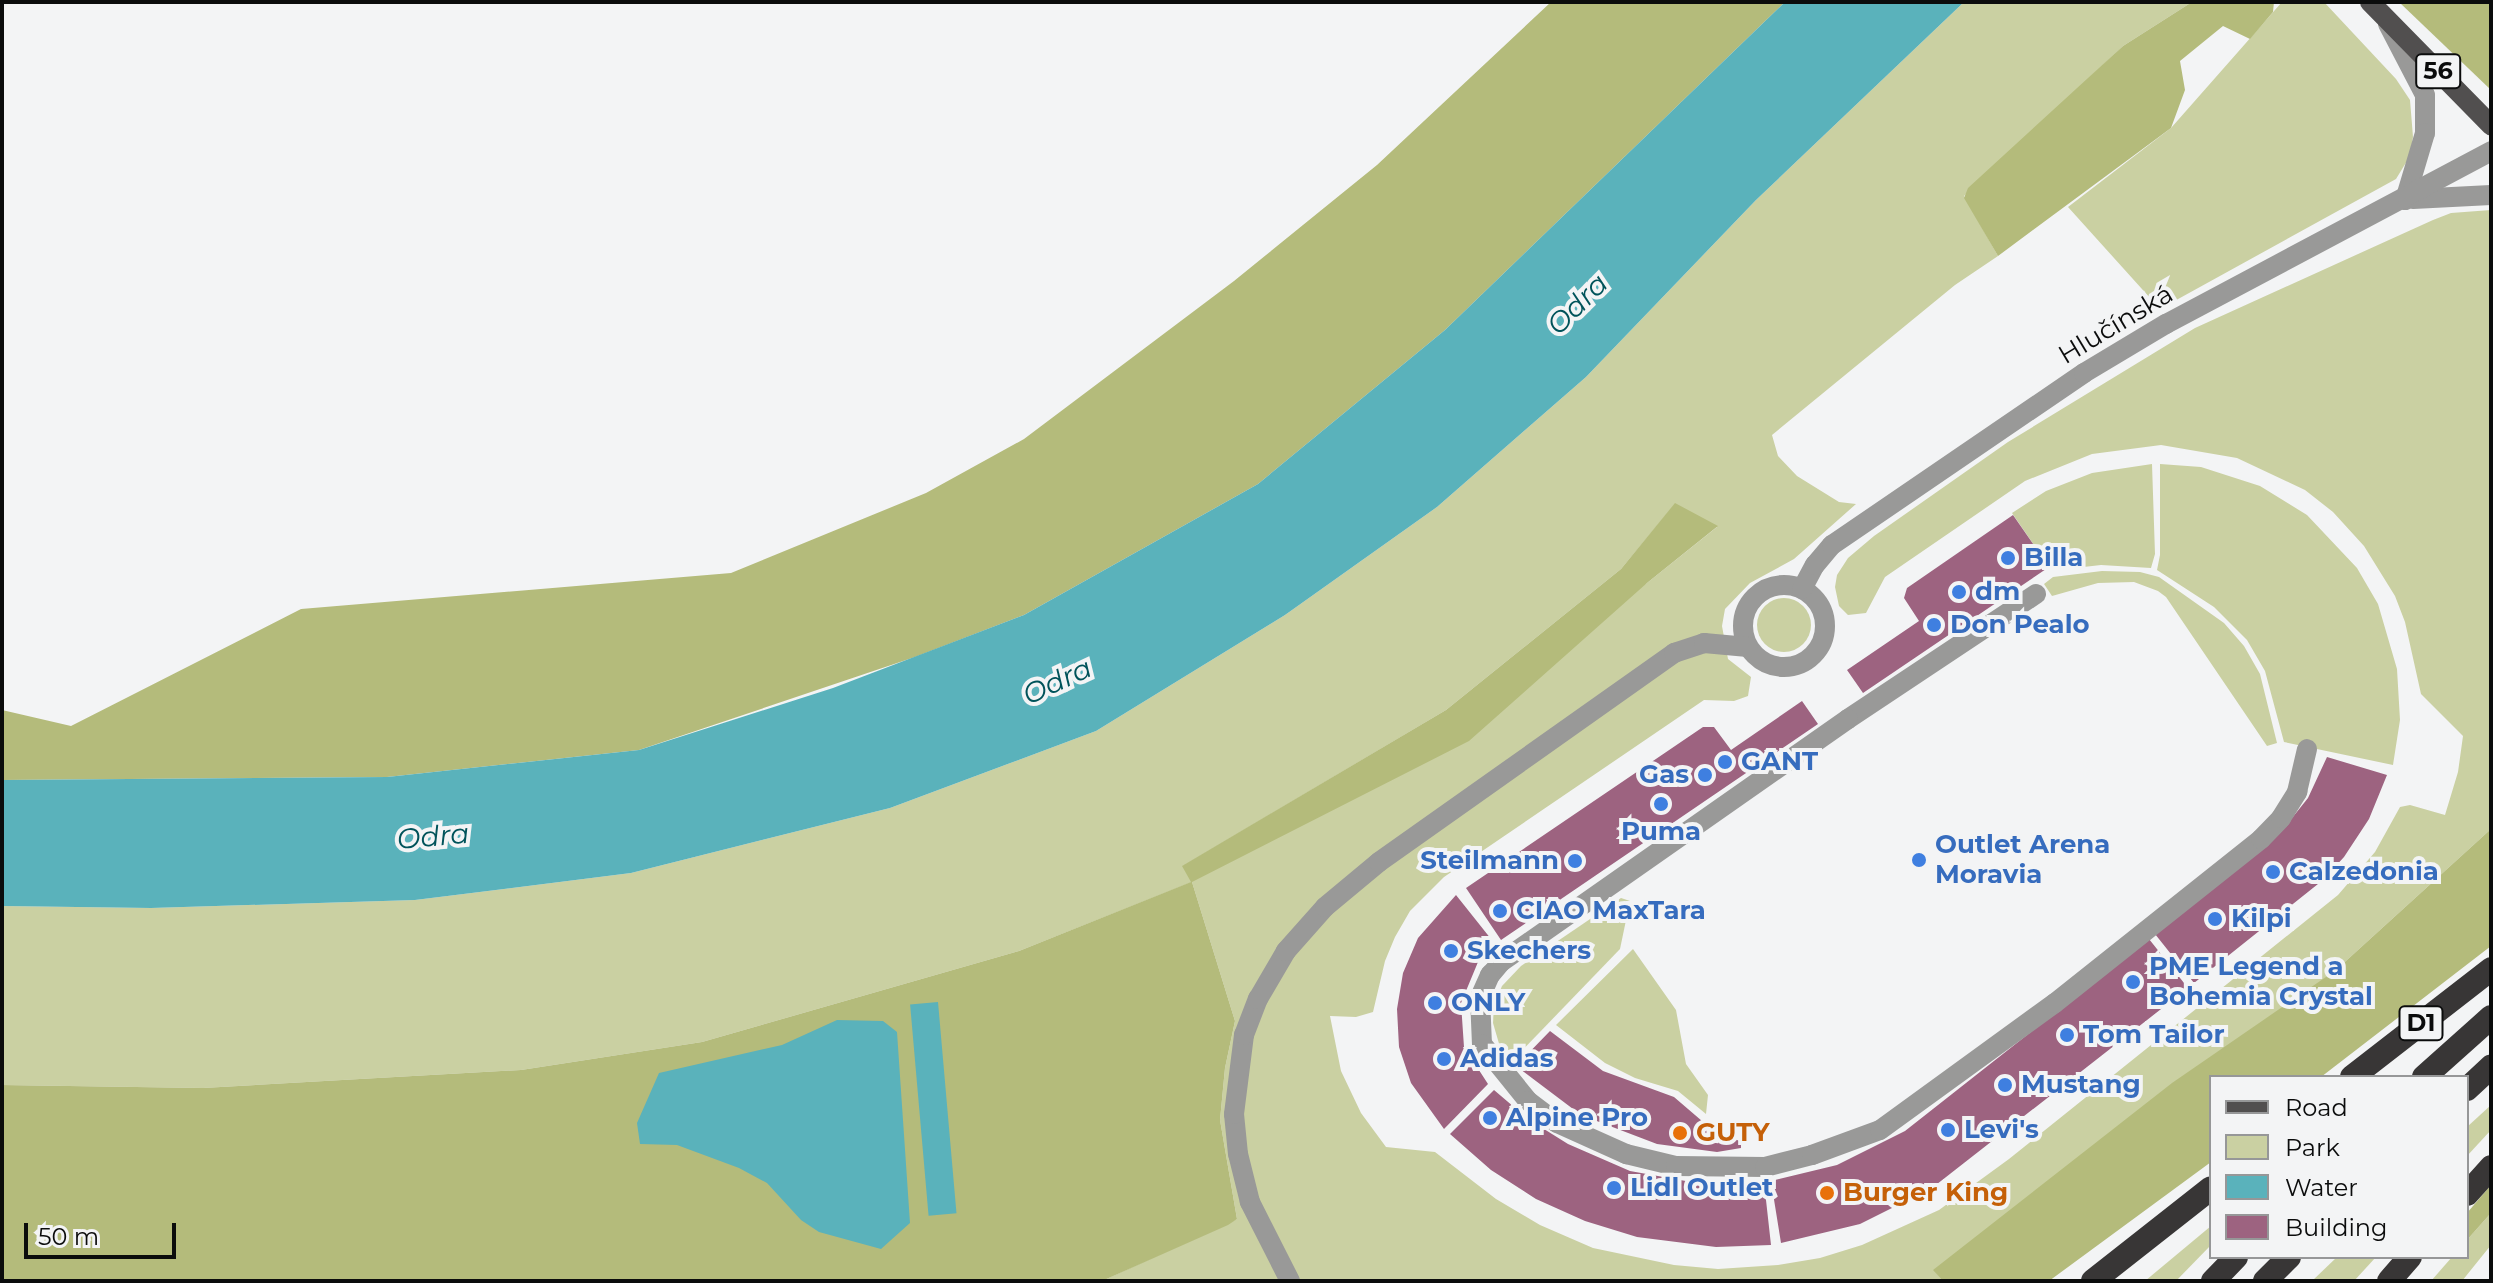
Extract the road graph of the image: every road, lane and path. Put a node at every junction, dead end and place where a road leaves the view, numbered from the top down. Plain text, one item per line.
1 (2370, 2) edge
2 (2385, 17) junction
3 (2491, 125) edge
4 (2491, 151) edge
5 (2491, 195) edge
6 (2405, 200) junction
7 (1802, 589) junction
8 (2036, 594) dead end
9 (1748, 647) junction
10 (2307, 749) dead end
11 (2491, 969) edge
12 (2491, 1017) edge
13 (2491, 1067) edge
14 (2355, 1075) edge
15 (2426, 1075) edge
16 (2469, 1087) edge
17 (2491, 1167) edge
18 (2209, 1190) edge
19 (2469, 1192) edge
20 (2234, 1259) edge
21 (2287, 1259) edge
22 (2408, 1259) edge
23 (1290, 1281) edge
24 (2093, 1281) edge
25 (2213, 1281) edge
26 (2265, 1281) edge
27 (2389, 1281) edge

1 - 2 main road, 56
2 - 3 main road, 56
2 - 6 street
4 - 6 street, Hlučínská
5 - 6 street
6 - 7 street, Hlučínská
7 - 9 street
7 - 9 street
8 - 10 street
9 - 23 street
11 - 14 highway, D1
12 - 15 highway, D1
13 - 16 highway
17 - 19 highway
18 - 24 highway
20 - 25 highway
21 - 26 highway
22 - 27 highway

